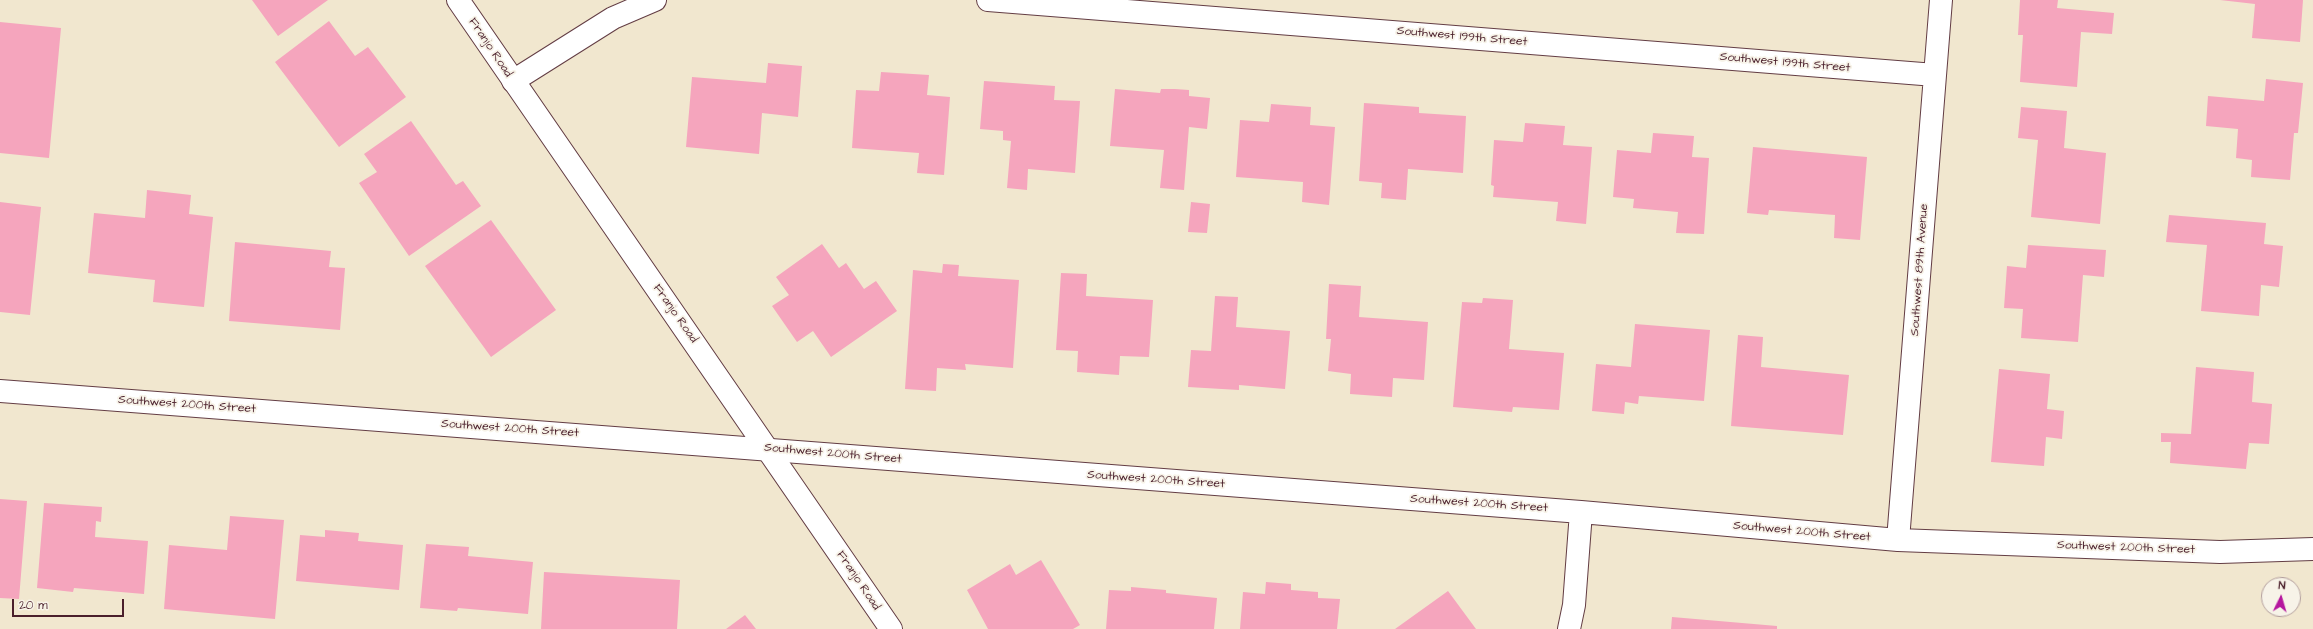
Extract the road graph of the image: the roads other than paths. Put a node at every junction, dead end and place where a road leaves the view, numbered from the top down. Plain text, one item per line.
1 (458, 0) edge
2 (655, 0) edge
3 (988, 0) edge
4 (1941, 0) edge
5 (1935, 75) junction
6 (513, 81) junction
7 (0, 391) edge
8 (767, 448) junction
9 (1582, 512) junction
10 (1898, 540) junction
11 (2313, 549) edge
12 (891, 629) edge
13 (1568, 629) edge

1 - 6 street, Franjo Road
2 - 6 street
3 - 5 street, Southwest 199th Street
4 - 5 street, Southwest 89th Avenue
5 - 10 street, Southwest 89th Avenue
6 - 8 street, Franjo Road
7 - 8 street, Southwest 200th Street
8 - 9 street, Southwest 200th Street
8 - 12 street, Franjo Road
9 - 10 street, Southwest 200th Street
9 - 13 street
10 - 11 street, Southwest 200th Street

